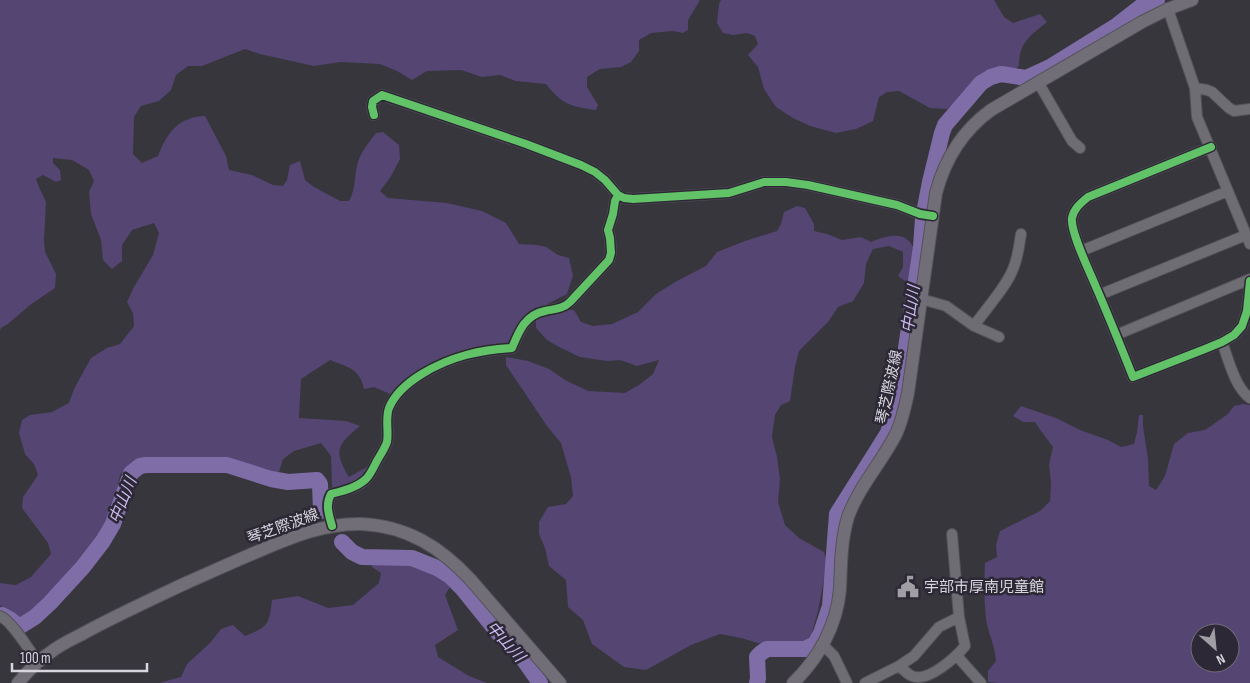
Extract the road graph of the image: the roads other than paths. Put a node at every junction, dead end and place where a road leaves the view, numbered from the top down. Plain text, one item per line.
1 (1192, 0) edge
2 (1168, 9) junction
3 (1038, 82) junction
4 (1195, 88) junction
5 (1250, 109) edge
6 (374, 115) dead end
7 (1211, 147) junction
8 (1080, 148) dead end
9 (1228, 191) junction
10 (618, 195) junction
11 (926, 215) junction
12 (1021, 234) dead end
13 (1248, 240) edge
14 (1081, 251) junction
15 (1250, 280) edge
16 (1099, 295) junction
17 (921, 299) junction
18 (974, 326) junction
19 (1116, 335) junction
20 (999, 337) dead end
21 (1222, 342) junction
22 (1250, 398) edge
23 (332, 526) junction
24 (952, 534) dead end
25 (0, 616) edge
26 (959, 617) junction
27 (823, 644) junction
28 (957, 656) junction
29 (38, 662) junction
30 (899, 666) junction
31 (18, 683) edge
32 (560, 683) edge
33 (794, 683) edge
34 (847, 683) edge
35 (865, 683) edge
36 (981, 683) edge

1 - 2 main road, 琴芝際波線
2 - 3 main road, 琴芝際波線
2 - 4 street
3 - 8 street
3 - 11 main road, 琴芝際波線
4 - 5 street
4 - 7 street
6 - 10 street
7 - 9 street
7 - 14 street
9 - 13 street
9 - 14 street
10 - 11 street
10 - 23 street
11 - 17 main road, 琴芝際波線
12 - 18 street
13 - 16 street
14 - 16 street
15 - 19 street
15 - 21 street
16 - 19 street
17 - 18 street
17 - 27 main road, 琴芝際波線
18 - 20 street
19 - 21 street
21 - 22 street
23 - 29 main road, 琴芝際波線
23 - 32 main road, 琴芝際波線
24 - 26 street
25 - 29 street
26 - 28 street
26 - 30 street
27 - 33 main road, 琴芝際波線
27 - 34 street
28 - 30 street
28 - 36 street
29 - 31 main road, 琴芝際波線
30 - 35 street

